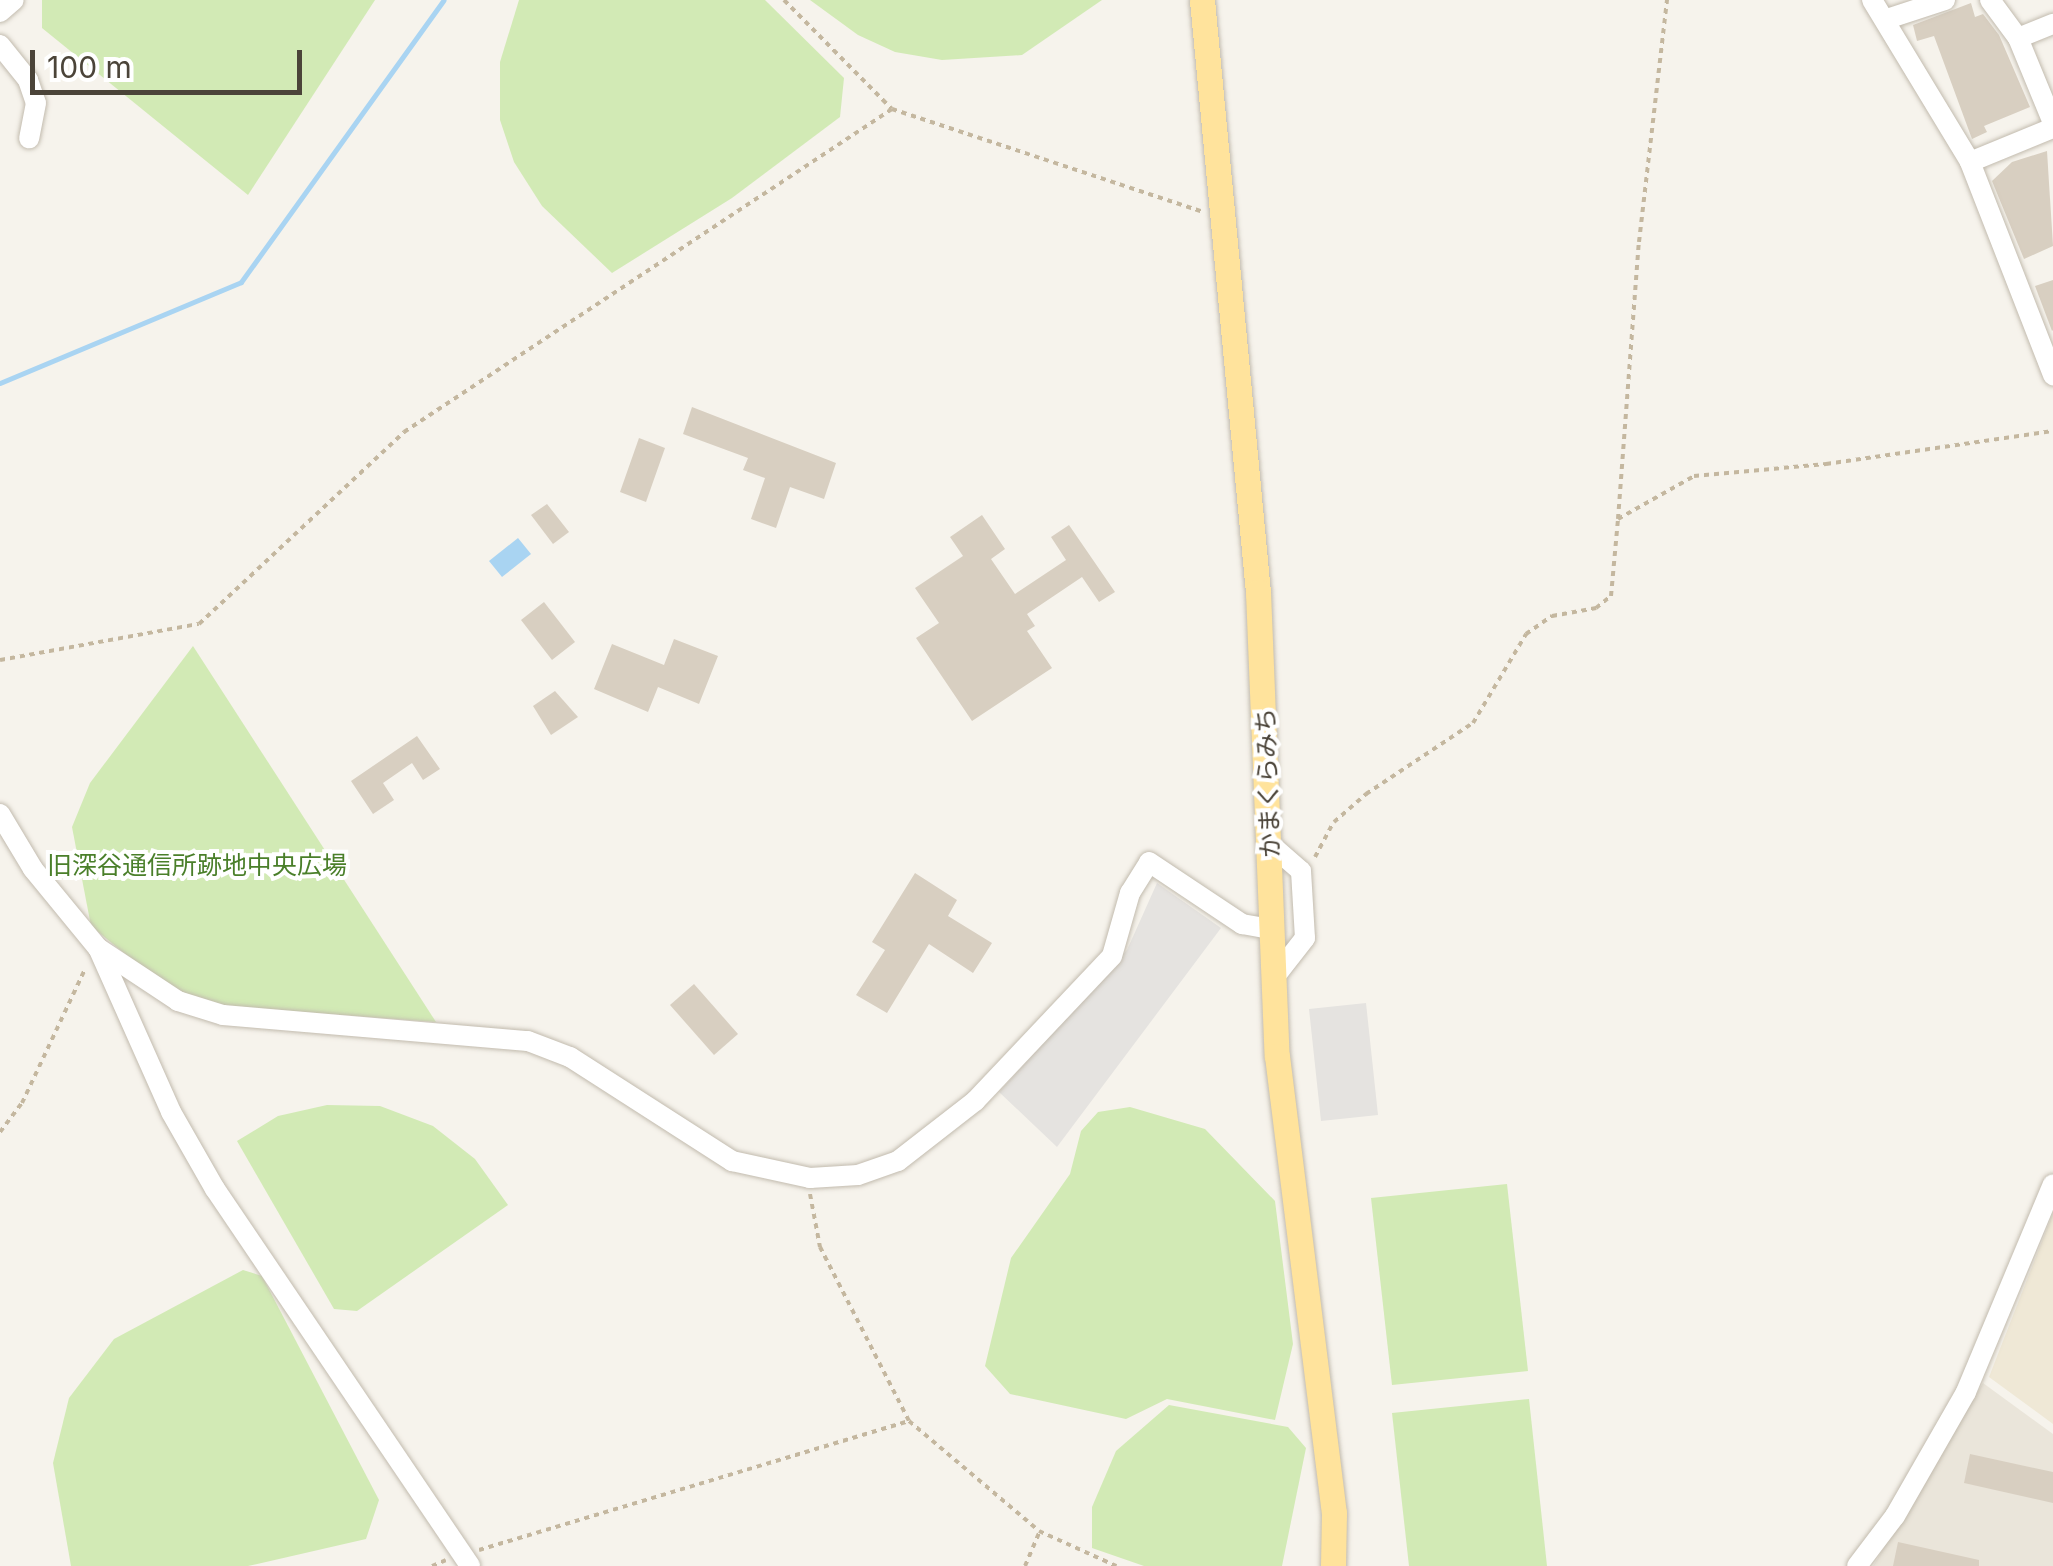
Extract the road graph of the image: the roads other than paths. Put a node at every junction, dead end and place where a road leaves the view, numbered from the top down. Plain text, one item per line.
1 (14, 0) edge
2 (1202, 0) edge
3 (1872, 0) edge
4 (1945, 0) edge
5 (1990, 0) edge
6 (0, 12) edge
7 (1887, 18) junction
8 (2053, 24) edge
9 (2018, 38) junction
10 (0, 45) edge
11 (2053, 126) edge
12 (29, 138) dead end
13 (1970, 162) junction
14 (2053, 375) edge
15 (0, 814) edge
16 (1270, 844) junction
17 (1270, 930) junction
18 (98, 948) junction
19 (1273, 979) junction
20 (145, 980) junction
21 (122, 1009) junction
22 (2053, 1184) edge
23 (466, 1560) edge
24 (1333, 1566) edge
25 (1857, 1566) edge

1 - 6 street
2 - 16 main road, かまくらみち
3 - 7 street
4 - 7 street
5 - 9 street
7 - 13 street
8 - 9 street
9 - 11 street
10 - 12 street
11 - 13 street
13 - 14 street
15 - 18 street
16 - 17 main road, かまくらみち
16 - 19 street
17 - 19 main road, かまくらみち
17 - 20 street
18 - 20 street
18 - 21 street
19 - 24 main road, かまくらみち
20 - 21 street
21 - 23 street
22 - 25 street

